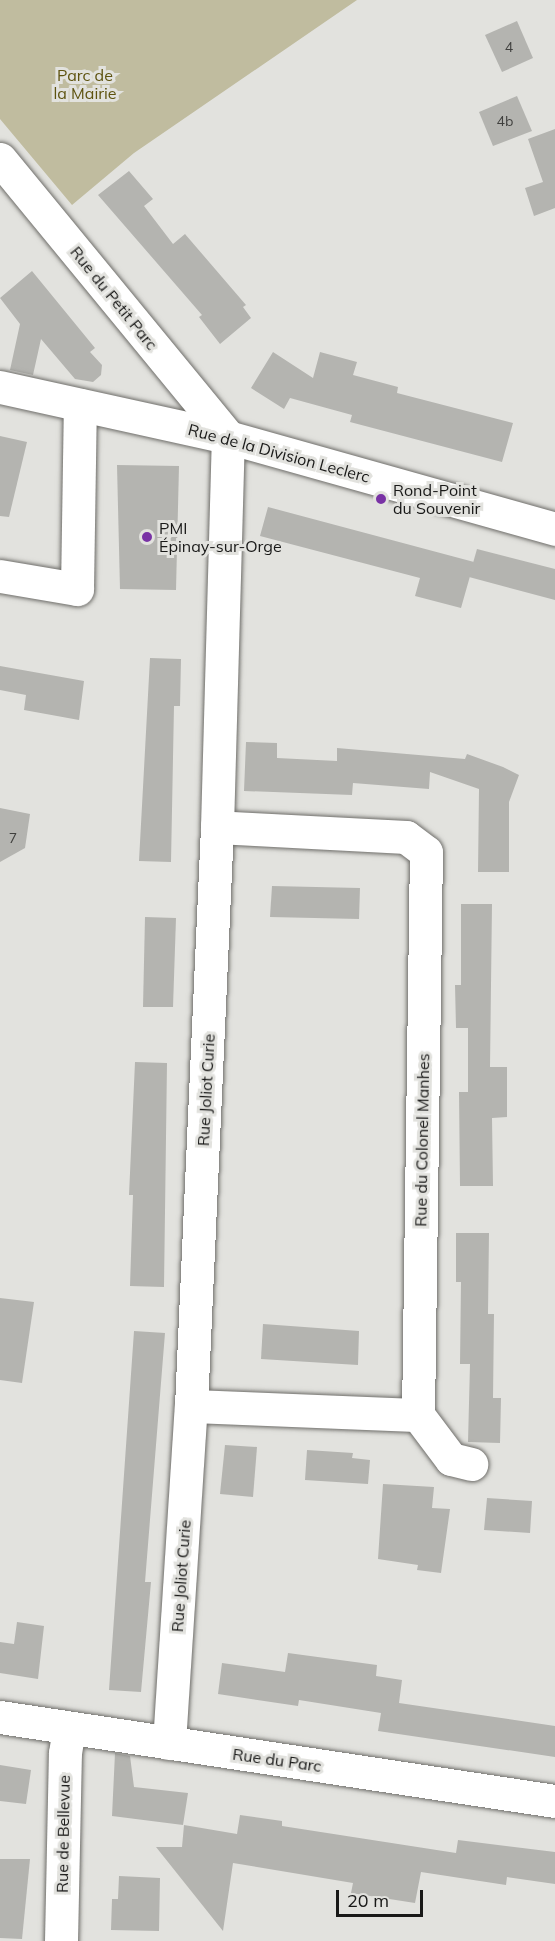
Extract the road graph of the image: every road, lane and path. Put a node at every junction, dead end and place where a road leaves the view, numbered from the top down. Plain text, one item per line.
1 (0, 159) edge
2 (0, 387) edge
3 (80, 405) junction
4 (228, 437) junction
5 (555, 528) edge
6 (0, 576) edge
7 (218, 827) junction
8 (191, 1406) junction
9 (418, 1415) junction
10 (471, 1464) dead end
11 (0, 1717) edge
12 (69, 1728) junction
13 (169, 1743) junction
14 (555, 1801) edge
15 (61, 1941) edge

1 - 4 street, Rue du Petit Parc
2 - 3 street, Rue de la Division Leclerc
3 - 4 street, Rue de la Division Leclerc
3 - 6 street
4 - 5 street, Rue de la Division Leclerc
4 - 7 street, Rue Joliot Curie
7 - 8 street, Rue Joliot Curie
7 - 9 street, Rue du Colonel Manhes
8 - 9 street
8 - 13 street, Rue Joliot Curie
9 - 10 street
11 - 12 street, Rue du Parc
12 - 13 street, Rue du Parc
12 - 15 street, Rue de Bellevue
13 - 14 street, Rue du Parc

